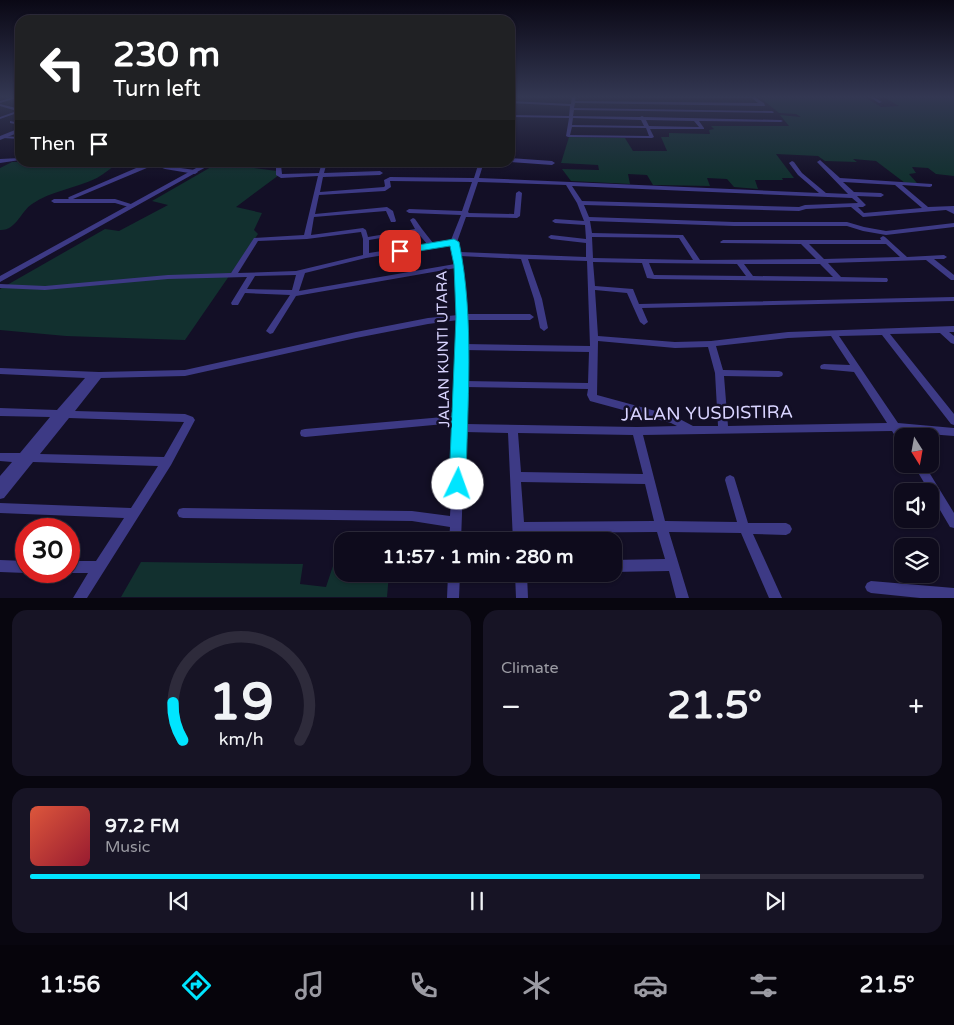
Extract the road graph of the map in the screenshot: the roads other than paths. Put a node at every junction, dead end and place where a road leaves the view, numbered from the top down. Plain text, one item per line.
1 (646, 124) edge
2 (699, 124) edge
3 (569, 126) joint
4 (649, 128) junction
5 (15, 132) edge
6 (2, 137) edge
7 (15, 138) edge
8 (15, 159) edge
9 (0, 160) edge
10 (515, 160) edge
11 (820, 162) dead end
12 (792, 163) dead end
13 (552, 164) dead end
14 (144, 167) edge
15 (165, 167) edge
16 (190, 167) edge
17 (198, 167) edge
18 (200, 167) edge
19 (279, 167) edge
20 (323, 167) edge
21 (481, 167) edge
22 (190, 171) junction
23 (380, 173) dead end
24 (321, 174) junction
25 (477, 180) junction
26 (838, 180) junction
27 (568, 184) junction
28 (897, 184) junction
29 (930, 185) dead end
30 (316, 194) junction
31 (518, 194) dead end
32 (824, 194) junction
33 (852, 195) junction
34 (881, 195) dead end
35 (71, 198) dead end
36 (54, 201) dead end
37 (580, 203) junction
38 (132, 206) junction
39 (853, 206) junction
40 (951, 208) edge
41 (927, 209) junction
42 (409, 210) dead end
43 (954, 212) edge
44 (465, 214) junction
45 (311, 216) junction
46 (413, 220) dead end
47 (393, 221) dead end
48 (588, 221) junction
49 (555, 222) dead end
50 (954, 225) edge
51 (419, 230) junction
52 (879, 232) junction
53 (307, 237) junction
54 (550, 237) dead end
55 (588, 238) junction
56 (366, 239) junction
57 (454, 242) junction
58 (723, 242) dead end
59 (803, 242) junction
60 (886, 242) junction
61 (432, 246) junction
62 (456, 254) junction
63 (366, 256) junction
64 (524, 257) junction
65 (944, 257) dead end
66 (928, 258) junction
67 (906, 259) junction
68 (591, 260) junction
69 (645, 260) junction
70 (820, 260) junction
71 (697, 261) junction
72 (738, 261) junction
73 (459, 265) junction
74 (301, 273) junction
75 (233, 275) junction
76 (252, 275) junction
77 (751, 278) junction
78 (954, 278) edge
79 (0, 279) edge
80 (839, 279) junction
81 (884, 280) dead end
82 (0, 286) edge
83 (592, 288) junction
84 (243, 291) junction
85 (294, 293) junction
86 (954, 299) edge
87 (235, 303) dead end
88 (637, 306) junction
89 (462, 317) junction
90 (530, 317) dead end
91 (644, 322) dead end
92 (544, 328) dead end
93 (954, 329) edge
94 (942, 330) junction
95 (883, 331) junction
96 (270, 332) dead end
97 (833, 333) junction
98 (594, 338) junction
99 (954, 341) edge
100 (711, 344) junction
101 (460, 347) junction
102 (593, 349) junction
103 (824, 368) dead end
104 (857, 370) junction
105 (0, 371) edge
106 (719, 373) junction
107 (780, 374) dead end
108 (96, 375) junction
109 (460, 384) junction
110 (593, 386) junction
111 (0, 412) edge
112 (62, 415) junction
113 (954, 420) edge
114 (460, 424) junction
115 (896, 427) junction
116 (513, 429) junction
117 (723, 429) junction
118 (691, 430) junction
119 (637, 431) junction
120 (954, 432) edge
121 (305, 434) dead end
122 (0, 457) edge
123 (27, 457) junction
124 (167, 462) junction
125 (924, 473) edge
126 (516, 477) junction
127 (648, 478) junction
128 (730, 480) dead end
129 (0, 484) edge
130 (0, 494) edge
131 (0, 508) edge
132 (950, 510) edge
133 (183, 512) dead end
134 (132, 513) junction
135 (456, 522) junction
136 (954, 524) edge
137 (661, 526) junction
138 (518, 528) junction
139 (744, 528) junction
140 (786, 529) dead end
141 (455, 532) edge
142 (518, 532) edge
143 (672, 565) junction
144 (0, 566) edge
145 (622, 566) edge
146 (15, 567) edge
147 (80, 567) edge
148 (98, 567) junction
149 (454, 582) edge
150 (521, 582) edge
151 (871, 587) dead end
152 (954, 594) edge
153 (78, 598) edge
154 (453, 598) edge
155 (522, 598) edge
156 (682, 598) edge
157 (776, 598) edge

1 - 4 street
2 - 4 street
3 - 4 street
3 - 4 street
5 - 6 street
6 - 7 street
8 - 9 street
10 - 13 street
11 - 26 street
12 - 32 street
14 - 35 street
15 - 22 street
16 - 22 street
17 - 22 street
18 - 22 street
19 - 24 street
20 - 24 street
21 - 25 street
22 - 38 street
23 - 24 street
24 - 30 street
25 - 27 street
25 - 30 street
25 - 44 street
26 - 28 street
26 - 33 street
27 - 32 street
27 - 37 street
28 - 29 street
28 - 41 street
30 - 45 street
31 - 44 street
32 - 33 street
33 - 34 street
33 - 39 street
36 - 38 street
37 - 39 street
37 - 48 street
38 - 79 street
39 - 41 street
40 - 41 street
40 - 43 street
42 - 44 street
44 - 57 street
45 - 47 street
45 - 53 street
46 - 51 street
48 - 49 street
48 - 52 street
48 - 55 street
50 - 52 street
51 - 56 street
51 - 61 street
52 - 60 street
53 - 56 street
53 - 75 street
54 - 55 street
55 - 68 street
55 - 71 street
56 - 63 street
57 - 61 street
57 - 62 street, JALAN KUNTI UTARA
58 - 59 street
59 - 60 street
59 - 70 street
60 - 67 street
61 - 63 street
62 - 64 street
62 - 73 street, JALAN KUNTI UTARA
63 - 74 street
64 - 68 street
64 - 92 street
65 - 66 street
66 - 67 street
66 - 78 street
67 - 70 street
68 - 69 street
68 - 83 street
69 - 71 street
69 - 77 street
70 - 72 street
70 - 80 street
71 - 72 street
72 - 77 street
73 - 85 street
73 - 89 street, JALAN KUNTI UTARA
74 - 76 street
74 - 85 street
75 - 76 street
75 - 82 street
76 - 84 street
77 - 80 street
80 - 81 street
83 - 88 street
83 - 98 street
84 - 85 street
84 - 87 street
85 - 96 street
86 - 88 street
88 - 91 street
89 - 90 street
89 - 101 street, JALAN KUNTI UTARA
89 - 108 street
93 - 94 street
94 - 95 street
94 - 99 street
95 - 97 street
95 - 113 street
97 - 100 street
97 - 104 street
98 - 100 street
98 - 102 street
100 - 106 street
101 - 102 street
101 - 109 street, JALAN KUNTI UTARA
102 - 110 street
103 - 104 street
104 - 115 street
105 - 108 street
106 - 107 street
106 - 117 street
108 - 112 street
109 - 110 street
109 - 114 street, JALAN KUNTI UTARA
110 - 118 street
111 - 112 street
112 - 123 street
112 - 124 street
114 - 116 street, JALAN YUSDISTIRA
114 - 121 street, JALAN YUSDISTIRA
114 - 135 street, JALAN KUNTI UTARA
115 - 117 street, JALAN YUSDISTIRA
115 - 120 street, JALAN YUSDISTIRA
116 - 119 street, JALAN YUSDISTIRA
116 - 126 street
117 - 118 street, JALAN YUSDISTIRA
118 - 119 street, JALAN YUSDISTIRA
119 - 127 street
122 - 123 street
123 - 124 street
123 - 129 street
123 - 130 street
124 - 134 street
125 - 132 street
126 - 127 street
126 - 138 street
127 - 137 street
128 - 139 street
131 - 134 street
132 - 136 street
133 - 135 street
134 - 148 street
135 - 141 street, JALAN KUNTI UTARA
137 - 138 street
137 - 139 street
137 - 143 street
138 - 142 street
139 - 140 street
139 - 157 street
143 - 145 street
143 - 156 street
144 - 146 street
147 - 148 street
148 - 153 street
149 - 154 street
150 - 155 street
151 - 152 street

